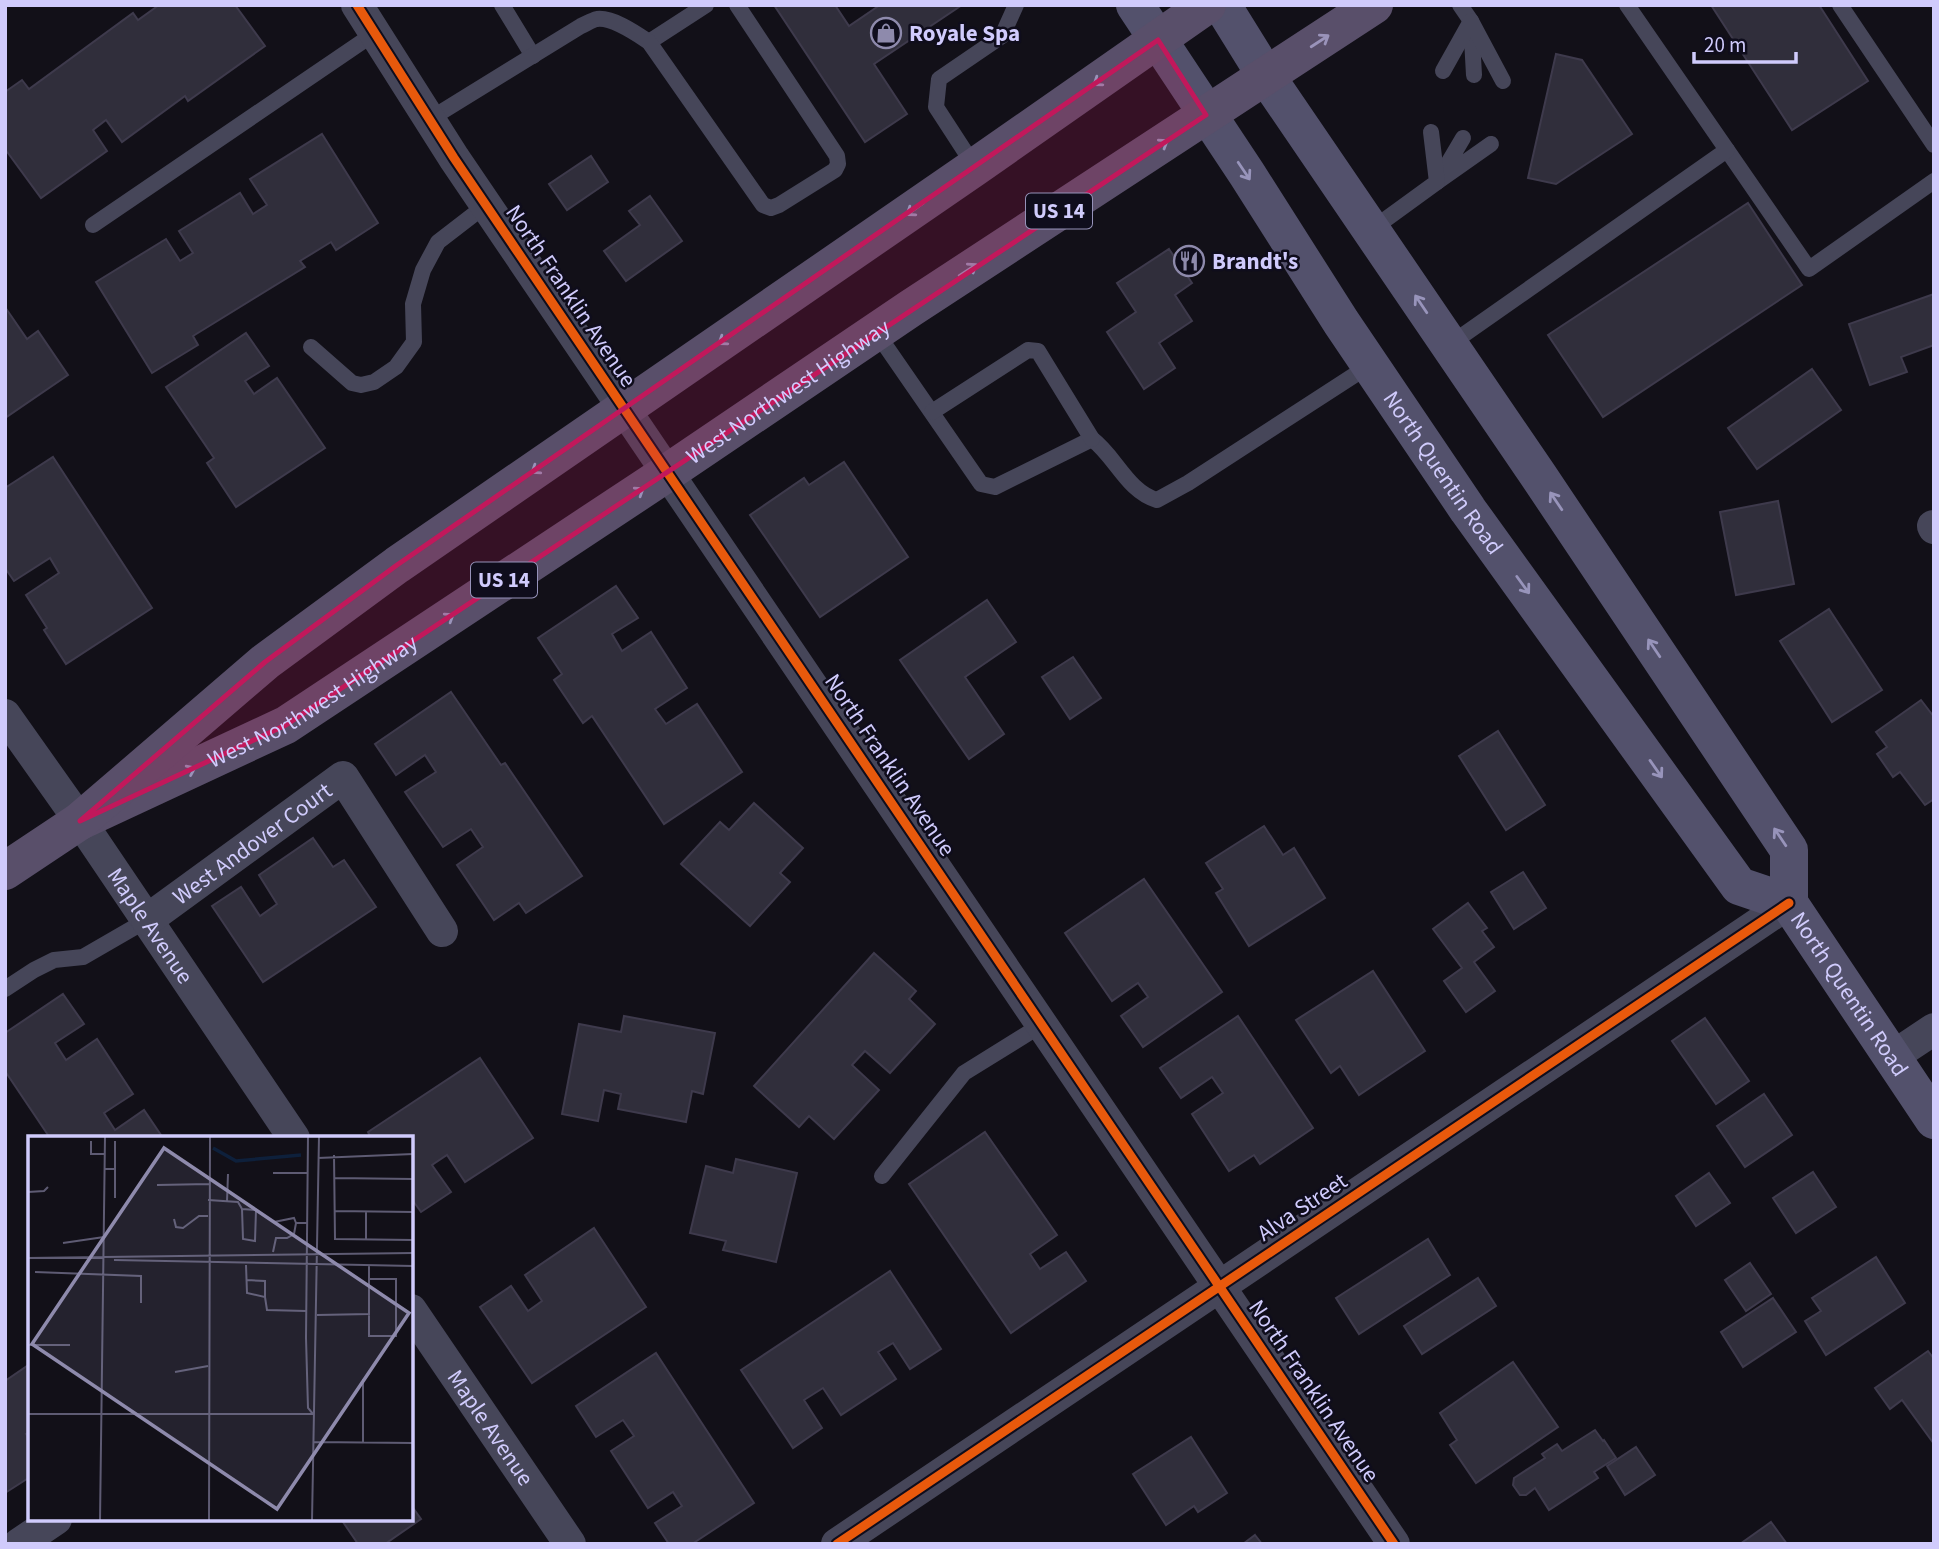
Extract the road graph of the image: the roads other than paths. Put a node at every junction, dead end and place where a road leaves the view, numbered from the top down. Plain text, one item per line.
1 (357, 5) edge
2 (502, 5) edge
3 (706, 5) edge
4 (737, 5) edge
5 (1016, 5) edge
6 (1135, 5) edge
7 (1207, 5) edge
8 (1222, 5) edge
9 (1374, 5) edge
10 (1460, 5) edge
11 (1628, 5) edge
12 (1840, 5) edge
13 (1471, 21) junction
14 (375, 33) junction
15 (1158, 40) junction
16 (649, 42) junction
17 (533, 56) junction
18 (1443, 71) dead end
19 (1474, 75) dead end
20 (1266, 76) junction
21 (1503, 81) dead end
22 (1206, 115) junction
23 (430, 119) junction
24 (1431, 132) dead end
25 (1463, 138) dead end
26 (1491, 144) dead end
27 (1934, 145) edge
28 (1727, 150) junction
29 (975, 167) junction
30 (1934, 181) edge
31 (1437, 182) junction
32 (486, 205) junction
33 (93, 225) dead end
34 (1371, 230) junction
35 (876, 332) junction
36 (1449, 345) junction
37 (311, 347) dead end
38 (1370, 365) junction
39 (624, 409) junction
40 (932, 412) junction
41 (1092, 439) junction
42 (667, 472) junction
43 (5, 715) edge
44 (80, 821) junction
45 (5, 871) edge
46 (1789, 903) junction
47 (147, 920) junction
48 (442, 931) dead end
49 (5, 989) edge
50 (1043, 1024) junction
51 (1934, 1028) edge
52 (1892, 1057) junction
53 (1934, 1120) edge
54 (293, 1136) edge
55 (882, 1176) dead end
56 (1220, 1286) junction
57 (413, 1313) edge
58 (54, 1521) edge
59 (19, 1544) edge
60 (570, 1544) edge
61 (836, 1544) edge
62 (1394, 1544) edge

1 - 14 street, North Franklin Avenue
2 - 17 lane
3 - 16 lane
4 - 16 lane
5 - 29 lane
6 - 15 main road, North Quentin Road
7 - 15 main road, West Northwest Highway / US 14
8 - 20 main road, North Quentin Road
20 -> 9 main road, West Northwest Highway / US 14
10 - 13 lane
11 - 28 lane
12 - 27 lane
13 - 18 lane
13 - 19 lane
13 - 21 lane
14 - 23 street, North Franklin Avenue
14 - 33 lane
15 - 22 main road, North Quentin Road
15 -> 29 main road, West Northwest Highway / US 14
16 - 17 lane
17 - 23 lane
20 - 22 main road, West Northwest Highway / US 14
20 - 34 main road, North Quentin Road
35 -> 22 main road, West Northwest Highway / US 14
22 -> 38 main road, North Quentin Road
23 - 32 street, North Franklin Avenue
24 - 31 lane
25 - 31 lane
26 - 31 lane
28 - 30 lane
28 - 36 lane
29 -> 39 main road, West Northwest Highway / US 14
31 - 34 lane
32 - 37 lane
32 - 39 street, North Franklin Avenue
36 -> 34 main road, North Quentin Road
35 - 40 lane
35 - 42 main road, West Northwest Highway / US 14
46 -> 36 main road, North Quentin Road
38 - 41 lane
38 -> 46 main road, North Quentin Road
39 - 42 street, North Franklin Avenue
39 -> 44 main road, West Northwest Highway / US 14
40 - 41 lane
40 - 41 lane
44 -> 42 main road, West Northwest Highway / US 14
42 - 50 street, North Franklin Avenue
43 - 44 street, Maple Avenue
44 - 45 main road, West Northwest Highway / US 14
44 - 47 street, Maple Avenue
46 - 52 main road, North Quentin Road
46 - 56 street, Alva Street
47 - 48 street, West Andover Court
47 - 49 lane
47 - 54 street, Maple Avenue
50 - 55 lane
50 - 56 street, North Franklin Avenue
51 - 52 street
52 - 53 main road, North Quentin Road
56 - 61 street, Alva Street
56 - 62 street, North Franklin Avenue
57 - 60 street, Maple Avenue
58 - 59 street

